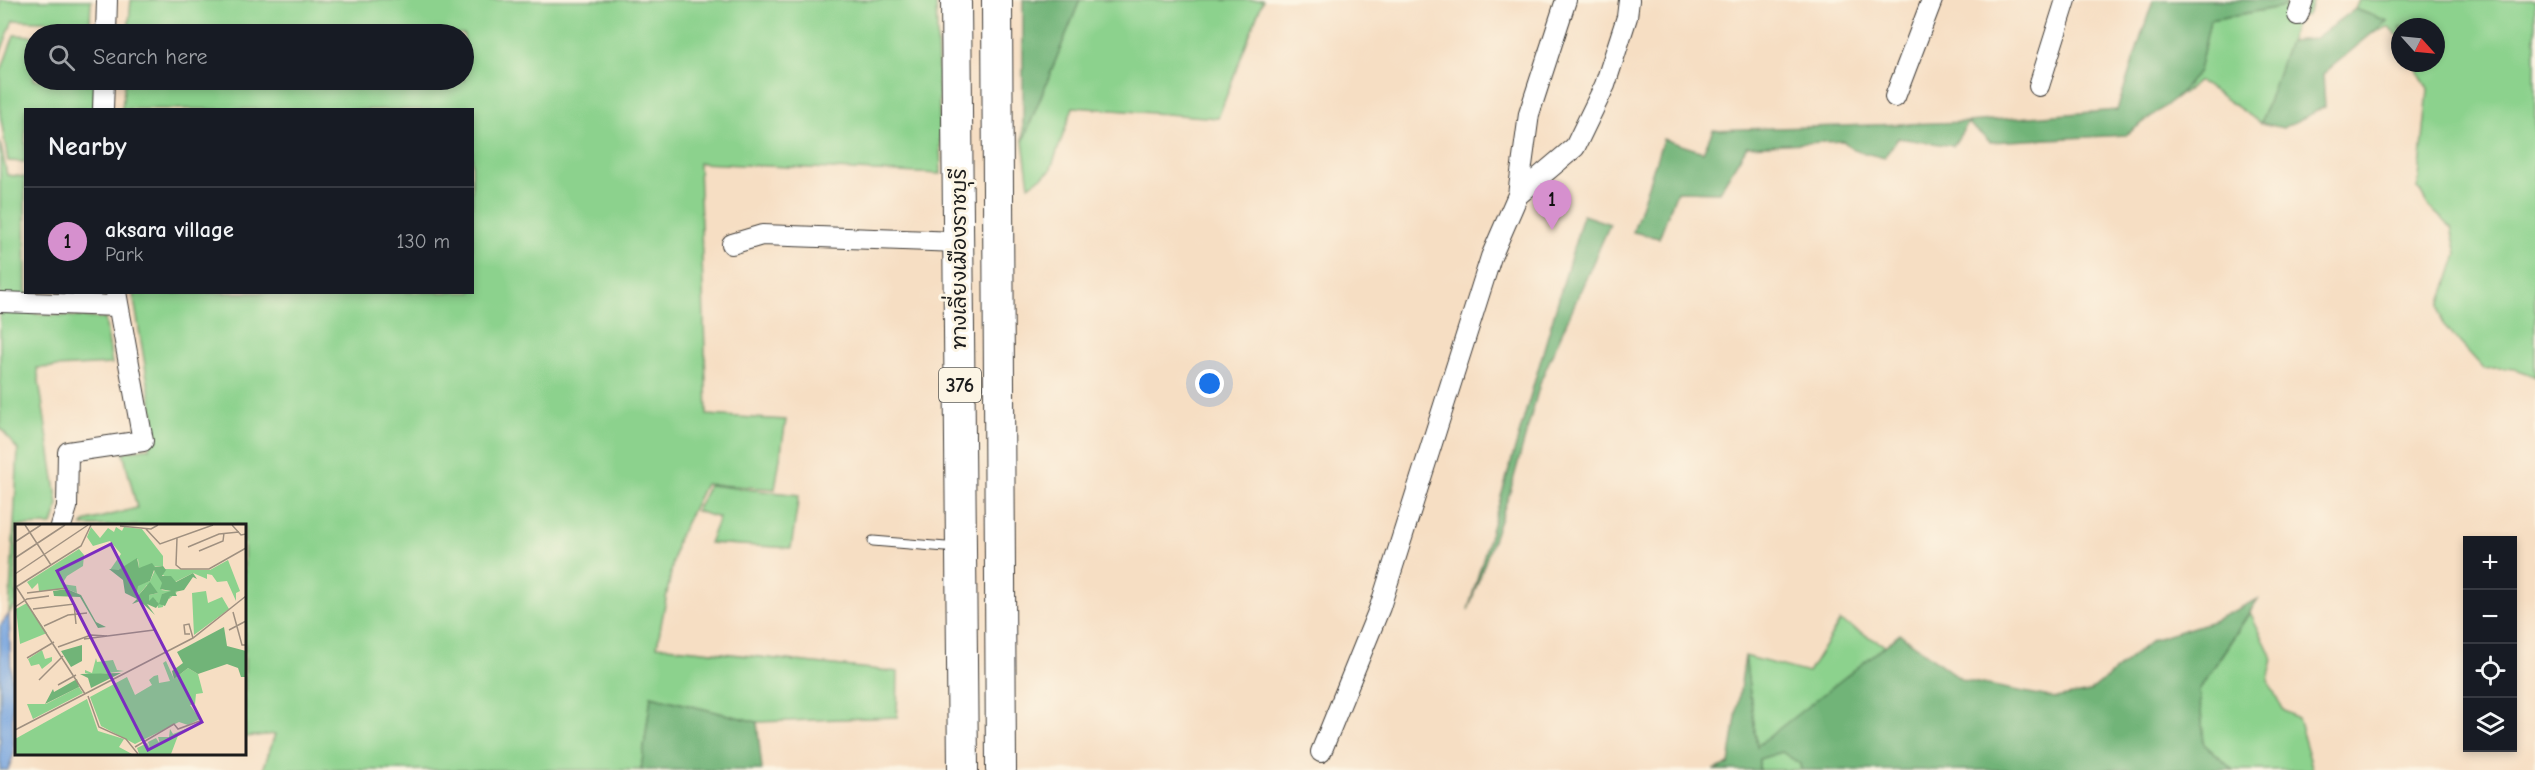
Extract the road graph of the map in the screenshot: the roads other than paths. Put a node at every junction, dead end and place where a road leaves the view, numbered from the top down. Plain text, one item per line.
1 (107, 0) edge
2 (956, 0) edge
3 (998, 0) edge
4 (1566, 0) edge
5 (1629, 0) edge
6 (1932, 0) edge
7 (2066, 0) edge
8 (106, 24) edge
9 (2039, 86) dead end
10 (104, 90) edge
11 (1895, 97) dead end
12 (104, 108) edge
13 (1518, 195) junction
14 (959, 242) junction
15 (732, 244) dead end
16 (117, 299) edge
17 (0, 302) edge
18 (61, 524) edge
19 (873, 541) dead end
20 (961, 549) junction
21 (1321, 752) dead end
22 (963, 770) edge
23 (1001, 770) edge

1 - 8 street
2 - 14 main road, ทางเลี่ยงเมืองราชบุรี / 376
3 - 23 main road, ทางเลี่ยงเมืองราชบุรี / 376
4 - 13 street
5 - 13 street
6 - 11 street
7 - 9 street
10 - 12 street
13 - 21 street
14 - 15 street
14 - 20 main road, ทางเลี่ยงเมืองราชบุรี / 376
16 - 17 street
16 - 18 street
19 - 20 lane
20 - 22 main road, ทางเลี่ยงเมืองราชบุรี / 376

